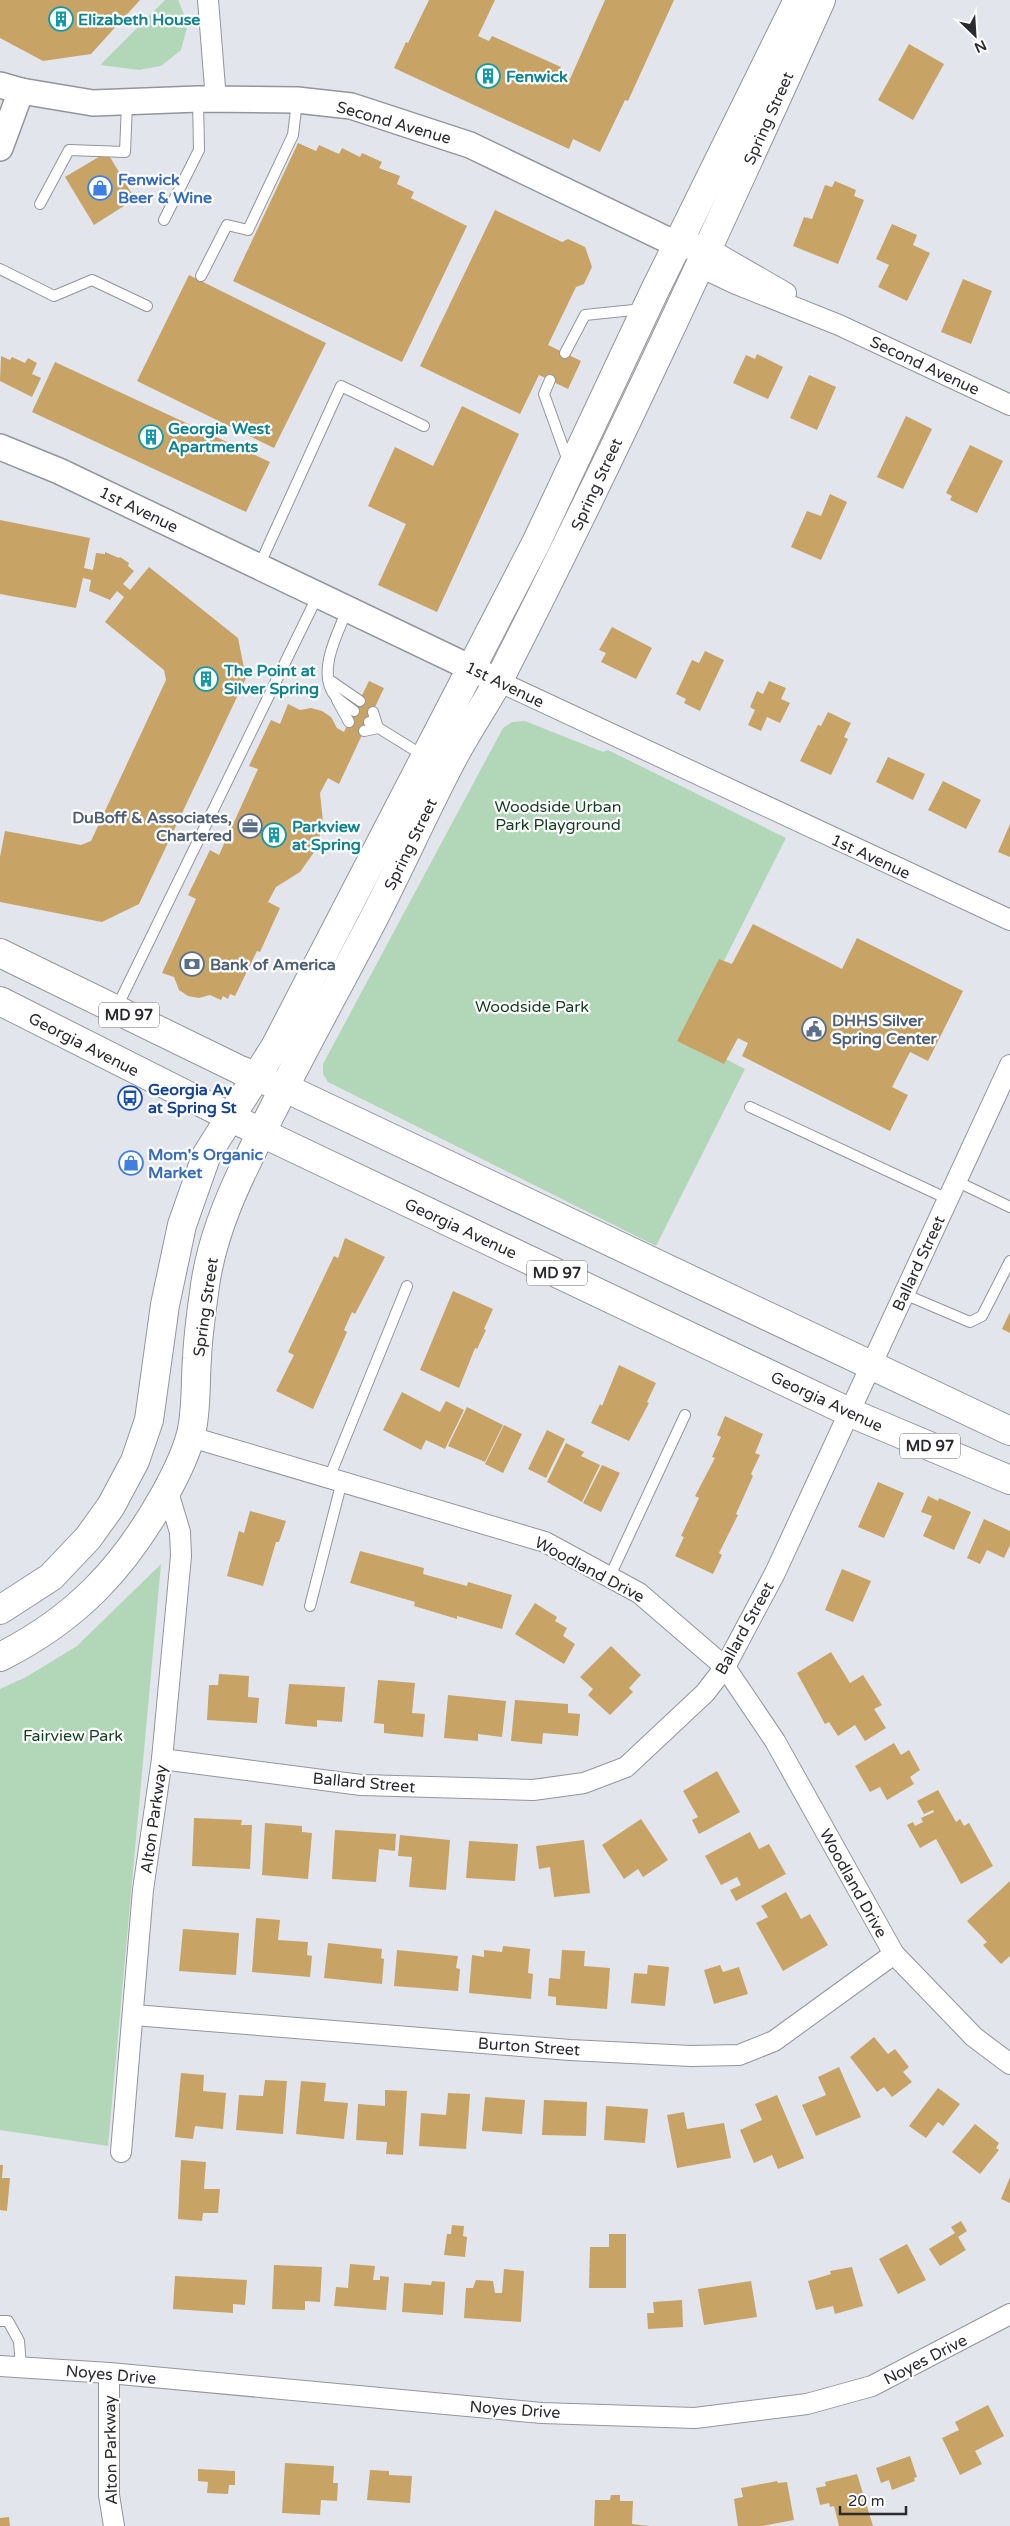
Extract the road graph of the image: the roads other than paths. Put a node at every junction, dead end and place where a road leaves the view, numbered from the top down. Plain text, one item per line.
1 (208, 0) edge
2 (798, 0) edge
3 (821, 0) edge
4 (11, 88) edge
5 (207, 100) junction
6 (297, 100) junction
7 (127, 104) junction
8 (0, 148) edge
9 (40, 204) dead end
10 (164, 220) dead end
11 (678, 244) junction
12 (703, 257) junction
13 (0, 270) edge
14 (200, 276) dead end
15 (147, 306) dead end
16 (647, 308) junction
17 (565, 353) dead end
18 (550, 380) dead end
19 (1010, 405) edge
20 (424, 426) dead end
21 (0, 447) edge
22 (570, 470) junction
23 (259, 566) junction
24 (318, 595) junction
25 (347, 609) junction
26 (472, 668) junction
27 (327, 678) junction
28 (498, 681) junction
29 (334, 694) junction
30 (360, 701) dead end
31 (354, 711) dead end
32 (349, 722) dead end
33 (368, 722) dead end
34 (424, 756) junction
35 (1010, 920) edge
36 (3, 958) edge
37 (0, 1001) edge
38 (116, 1009) junction
39 (1010, 1065) edge
40 (258, 1077) junction
41 (284, 1088) junction
42 (750, 1107) dead end
43 (232, 1117) junction
44 (262, 1133) junction
45 (952, 1190) junction
46 (1010, 1207) edge
47 (1010, 1261) edge
48 (407, 1286) dead end
49 (904, 1294) junction
50 (870, 1366) junction
51 (850, 1413) junction
52 (685, 1415) dead end
53 (1010, 1431) edge
54 (191, 1437) junction
55 (336, 1479) junction
56 (1010, 1480) edge
57 (167, 1489) junction
58 (610, 1576) junction
59 (310, 1606) dead end
60 (0, 1610) edge
61 (0, 1657) edge
62 (725, 1667) junction
63 (162, 1759) junction
64 (894, 1954) junction
65 (134, 2015) junction
66 (1010, 2064) edge
67 (121, 2152) dead end
68 (1010, 2314) edge
69 (0, 2321) edge
70 (0, 2366) edge
71 (21, 2367) junction
72 (109, 2373) junction
73 (114, 2526) edge

1 - 5 street
2 - 11 main road, Spring Street
3 - 12 main road, Spring Street
4 - 7 street, Second Avenue
4 - 8 street
5 - 6 street, Second Avenue
5 - 7 street, Second Avenue
5 - 10 lane
6 - 11 street, Second Avenue
6 - 14 lane
7 - 9 lane
11 - 12 street, Second Avenue
11 - 16 main road, Spring Street
12 - 19 street, Second Avenue
12 - 28 main road, Spring Street
13 - 15 lane
16 - 17 lane
16 - 22 main road, Spring Street
18 - 22 lane
20 - 23 lane
21 - 23 street, 1st Avenue
22 - 26 main road, Spring Street
23 - 24 street, 1st Avenue
24 - 25 street, 1st Avenue
24 - 38 lane
25 - 26 street, 1st Avenue
25 - 27 lane
26 - 28 street, 1st Avenue
26 - 34 main road, Spring Street
27 - 29 lane
27 - 30 lane
28 - 35 street, 1st Avenue
28 - 41 main road, Spring Street
29 - 31 lane
29 - 32 lane
33 - 34 lane
34 - 40 main road, Spring Street
36 - 38 main road, MD 97
37 - 43 main road, Georgia Avenue / MD 97
38 - 40 main road, MD 97
39 - 45 street, Ballard Street
40 - 41 main road, MD 97
40 - 43 main road, Spring Street
41 - 44 main road, Spring Street
41 - 50 main road, MD 97
42 - 45 lane
43 - 44 main road, Georgia Avenue / MD 97
43 - 60 main road, Spring Street
44 - 51 main road, Georgia Avenue / MD 97
44 - 54 main road, Spring Street
45 - 46 lane
45 - 49 street, Ballard Street
47 - 49 lane
48 - 55 lane
49 - 50 street, Ballard Street
50 - 51 street, Ballard Street
50 - 53 main road, MD 97
51 - 56 main road, Georgia Avenue / MD 97
51 - 62 street, Ballard Street
52 - 58 lane
54 - 55 street, Woodland Drive
54 - 57 main road, Spring Street
55 - 58 street, Woodland Drive
55 - 59 lane
57 - 61 main road, Spring Street
57 - 63 street, Alton Parkway
58 - 62 street, Woodland Drive
62 - 63 street, Ballard Street
62 - 64 street, Woodland Drive
63 - 65 street, Alton Parkway
64 - 65 street, Burton Street
64 - 66 street, Woodland Drive
65 - 67 street, Alton Parkway
68 - 72 street, Noyes Drive
69 - 71 lane
70 - 71 street, Noyes Drive
71 - 72 street, Noyes Drive
72 - 73 street, Alton Parkway

